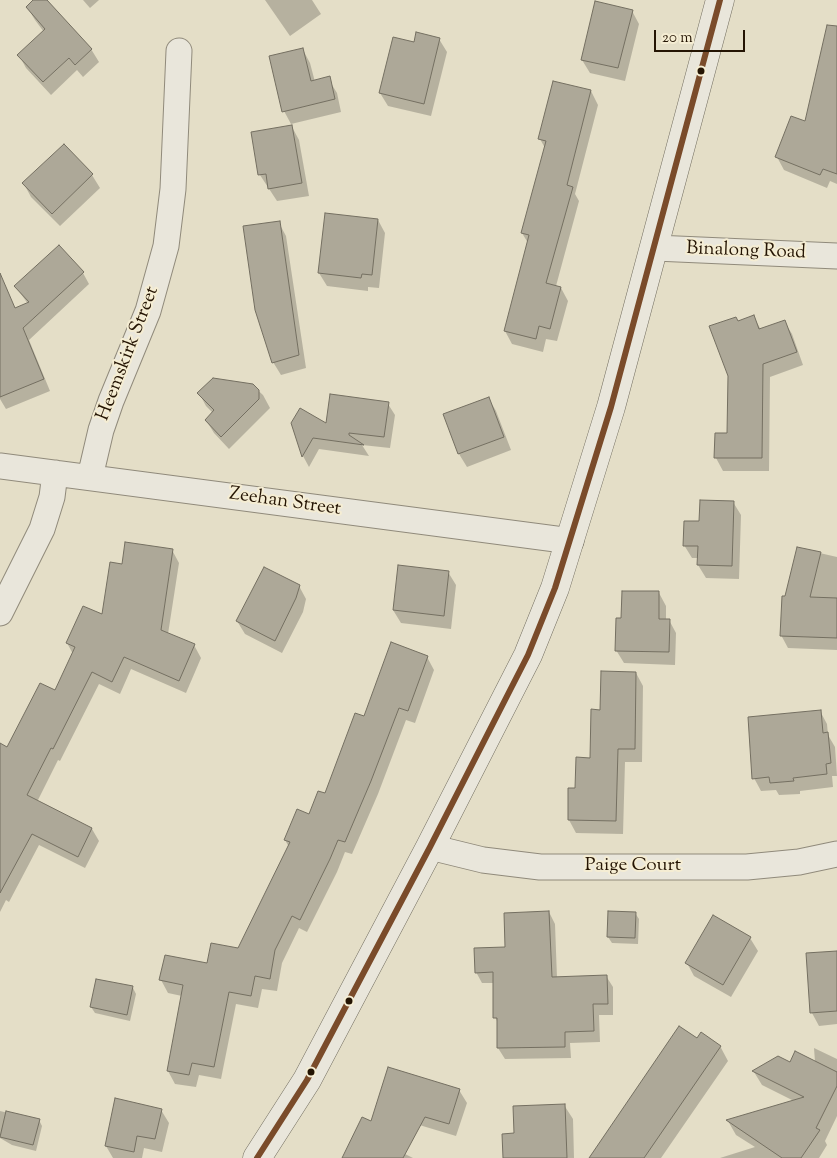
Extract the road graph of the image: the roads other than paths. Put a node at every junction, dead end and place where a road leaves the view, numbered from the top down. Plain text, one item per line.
1 (720, 0) edge
2 (179, 51) dead end
3 (655, 248) junction
4 (837, 256) edge
5 (0, 466) edge
6 (55, 473) junction
7 (90, 477) junction
8 (571, 541) junction
9 (0, 613) edge
10 (430, 847) junction
11 (837, 854) edge
12 (258, 1158) edge

1 - 3 main road
2 - 7 street, Heemskirk Street
3 - 4 street, Binalong Road
3 - 8 main road
5 - 6 street, Zeehan Street
6 - 7 street, Zeehan Street
6 - 9 street
7 - 8 street, Zeehan Street
8 - 10 main road
10 - 11 street, Paige Court
10 - 12 main road

